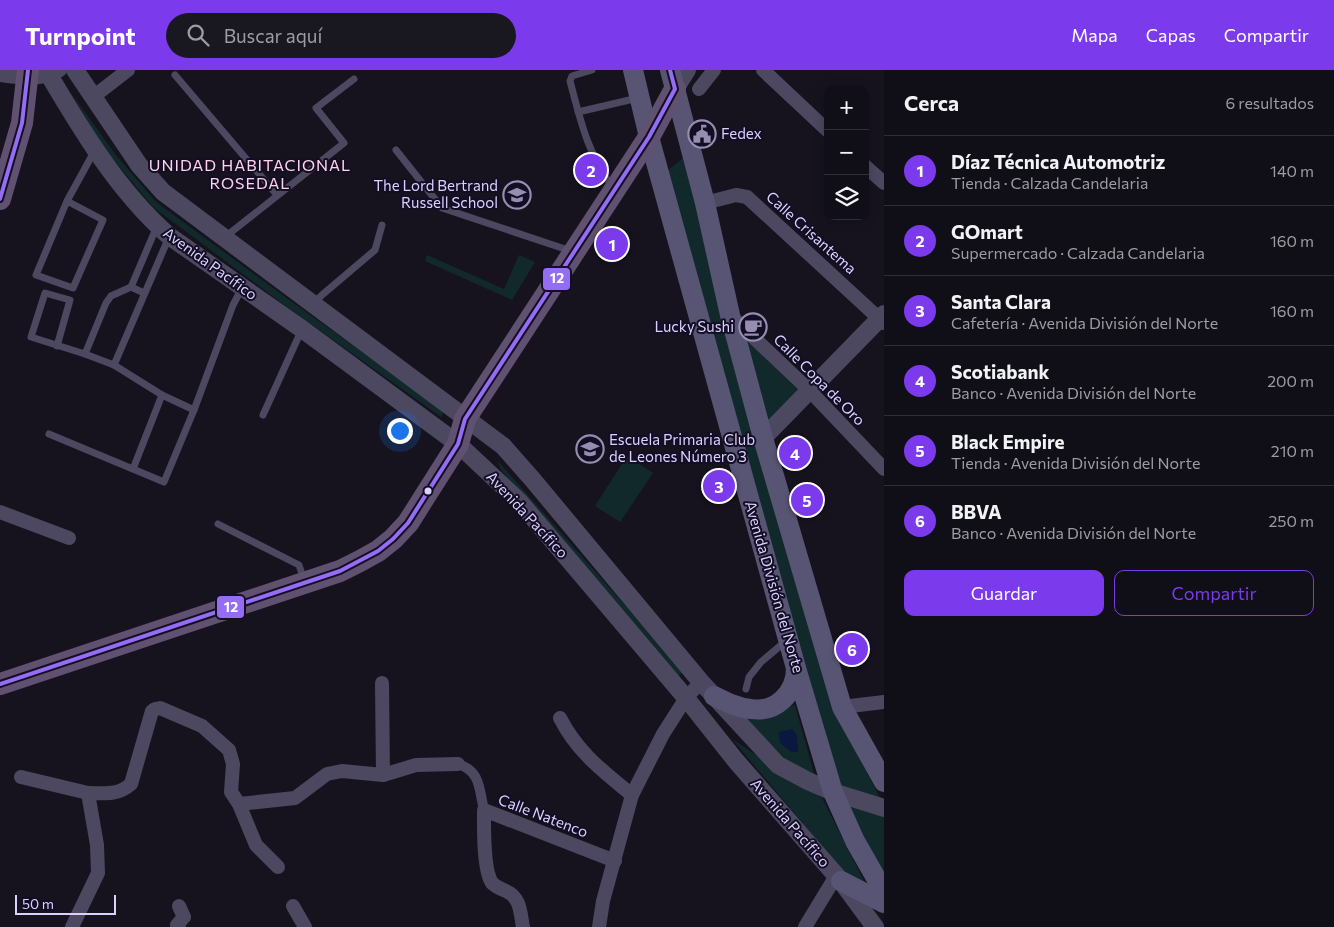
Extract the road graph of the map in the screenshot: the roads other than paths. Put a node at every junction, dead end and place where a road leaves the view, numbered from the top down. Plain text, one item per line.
1 (75, 70) edge
2 (128, 70) edge
3 (592, 70) edge
4 (633, 70) edge
5 (687, 70) edge
6 (714, 70) edge
7 (763, 70) edge
8 (42, 73) edge
9 (0, 75) edge
10 (176, 75) dead end
11 (354, 79) dead end
12 (672, 79) edge
13 (699, 89) dead end
14 (93, 97) junction
15 (639, 97) junction
16 (578, 112) junction
17 (827, 130) edge
18 (649, 137) junction
19 (95, 150) junction
20 (396, 150) dead end
21 (869, 170) edge
22 (884, 184) edge
23 (614, 190) junction
24 (277, 195) junction
25 (0, 199) edge
26 (67, 201) junction
27 (705, 203) junction
28 (382, 225) dead end
29 (163, 231) junction
30 (224, 237) junction
31 (574, 252) junction
32 (130, 287) junction
33 (242, 288) junction
34 (144, 293) junction
35 (314, 304) junction
36 (730, 315) junction
37 (883, 318) edge
38 (302, 329) junction
39 (57, 346) junction
40 (85, 354) junction
41 (114, 366) junction
42 (809, 390) junction
43 (162, 395) junction
44 (194, 410) junction
45 (263, 415) dead end
46 (465, 419) junction
47 (48, 434) dead end
48 (763, 438) junction
49 (458, 444) junction
50 (133, 469) junction
51 (884, 469) edge
52 (0, 512) edge
53 (218, 524) dead end
54 (70, 538) dead end
55 (305, 583) junction
56 (788, 640) junction
57 (796, 668) junction
58 (382, 683) dead end
59 (0, 684) edge
60 (708, 689) junction
61 (746, 690) dead end
62 (686, 698) junction
63 (884, 702) edge
64 (842, 707) junction
65 (560, 718) dead end
66 (458, 764) joint
67 (383, 775) junction
68 (21, 777) dead end
69 (884, 782) edge
70 (833, 792) junction
71 (88, 793) junction
72 (632, 796) junction
73 (239, 804) junction
74 (884, 808) edge
75 (484, 810) junction
76 (615, 861) junction
77 (278, 867) dead end
78 (838, 878) junction
79 (884, 892) edge
80 (884, 903) edge
81 (180, 906) dead end
82 (293, 906) dead end
83 (72, 927) edge
84 (179, 927) edge
85 (305, 927) edge
86 (523, 927) edge
87 (588, 927) edge
88 (599, 927) edge
89 (805, 927) edge
90 (875, 927) edge

1 - 14 street, Avenida Pacífico
2 - 14 street
3 - 16 lane
4 - 15 main road, Avenida División del Norte
5 - 12 street
6 - 13 street
7 - 17 street
8 - 9 street
8 - 19 street, Avenida Pacífico
8 - 25 main road
10 - 24 lane
11 - 24 lane
12 - 18 main road
12 - 27 main road, Avenida División del Norte
14 - 30 street, Avenida Pacífico
15 - 16 lane
15 - 18 main road, Avenida División del Norte
16 - 23 lane
18 - 23 main road
18 - 56 main road, Avenida División del Norte
19 - 26 lane
19 - 29 street, Avenida Pacífico
20 - 31 lane
21 - 22 street
23 - 31 main road
24 - 30 lane
26 - 26 lane
27 - 36 main road, Avenida División del Norte
27 - 37 street, Calle Crisantema
28 - 35 lane
29 - 32 lane
29 - 33 street, Avenida Pacífico
29 - 34 lane
30 - 35 street, Avenida Pacífico
31 - 46 main road
32 - 34 lane
32 - 40 lane
33 - 38 street, Avenida Pacífico
33 - 44 lane
34 - 41 lane
35 - 46 street, Avenida Pacífico
36 - 42 street, Calle Copa de Oro
36 - 48 main road, Avenida División del Norte
37 - 42 street
38 - 45 lane
38 - 49 street, Avenida Pacífico
39 - 39 lane
39 - 40 lane
40 - 41 lane
41 - 43 lane
42 - 48 street
42 - 51 street, Calle Copa de Oro
43 - 44 lane
43 - 50 lane
44 - 50 lane
46 - 49 main road
46 - 60 street, Avenida Pacífico
47 - 50 lane
48 - 64 main road, Avenida División del Norte
49 - 55 main road
49 - 62 street, Avenida Pacífico
52 - 54 street
53 - 55 lane
55 - 59 main road
56 - 57 main road, Avenida División del Norte
56 - 61 lane
57 - 60 main road
57 - 70 main road, Avenida División del Norte
58 - 67 street
60 - 62 street
60 - 70 street, Avenida Pacífico
62 - 72 street
62 - 78 street, Avenida Pacífico
63 - 64 street
64 - 69 main road, Avenida División del Norte
65 - 72 street
66 - 67 street
66 - 75 street, Calle Natenco
67 - 73 street
68 - 71 street
70 - 74 street, Avenida Pacífico
70 - 79 main road, Avenida División del Norte
71 - 73 street
71 - 83 street
72 - 76 street
73 - 77 street
75 - 76 street, Calle Natenco
75 - 86 street
76 - 88 street
78 - 80 main road
78 - 89 street
78 - 90 street
81 - 84 street
82 - 85 street
87 - 88 street

